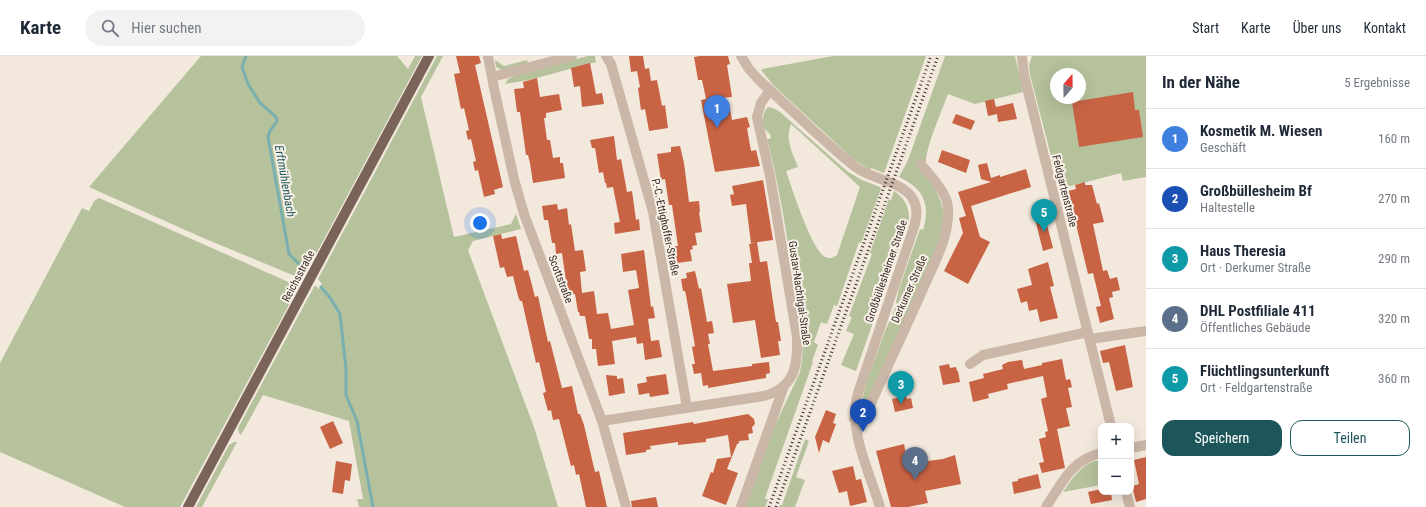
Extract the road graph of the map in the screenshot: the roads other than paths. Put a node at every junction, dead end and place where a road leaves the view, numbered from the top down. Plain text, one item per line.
1 (429, 56) edge
2 (488, 56) edge
3 (572, 56) edge
4 (606, 56) edge
5 (741, 56) edge
6 (1022, 56) edge
7 (492, 77) junction
8 (770, 90) junction
9 (922, 164) dead end
10 (1146, 331) edge
11 (1089, 335) junction
12 (970, 364) dead end
13 (784, 386) junction
14 (687, 408) junction
15 (854, 419) junction
16 (602, 421) junction
17 (1110, 423) edge
18 (1146, 445) edge
19 (1134, 447) edge
20 (1098, 454) edge
21 (1127, 495) edge
22 (188, 507) edge
23 (626, 507) edge
24 (741, 507) edge
25 (880, 507) edge
26 (1046, 507) edge
27 (1130, 507) edge

1 - 22 main road, Reichsstraße
2 - 7 street, Scottstraße
3 - 7 street
4 - 14 street, P.-C.-Ettighoffer-Straße
5 - 8 street, Großbüllesheimer Straße
6 - 11 street, Feldgartenstraße
7 - 16 street, Scottstraße
8 - 13 street, Gustav-Nachtigal-Straße
8 - 15 street, Großbüllesheimer Straße
9 - 15 street, Derkumer Straße
10 - 11 street
11 - 12 street
11 - 17 street, Feldgartenstraße
13 - 14 street, Gustav-Nachtigal-Straße
13 - 24 street
14 - 16 street, Gustav-Nachtigal-Straße
15 - 25 street, Großbüllesheimer Straße
16 - 23 street, Scottstraße
18 - 19 street
20 - 26 street
21 - 27 street

